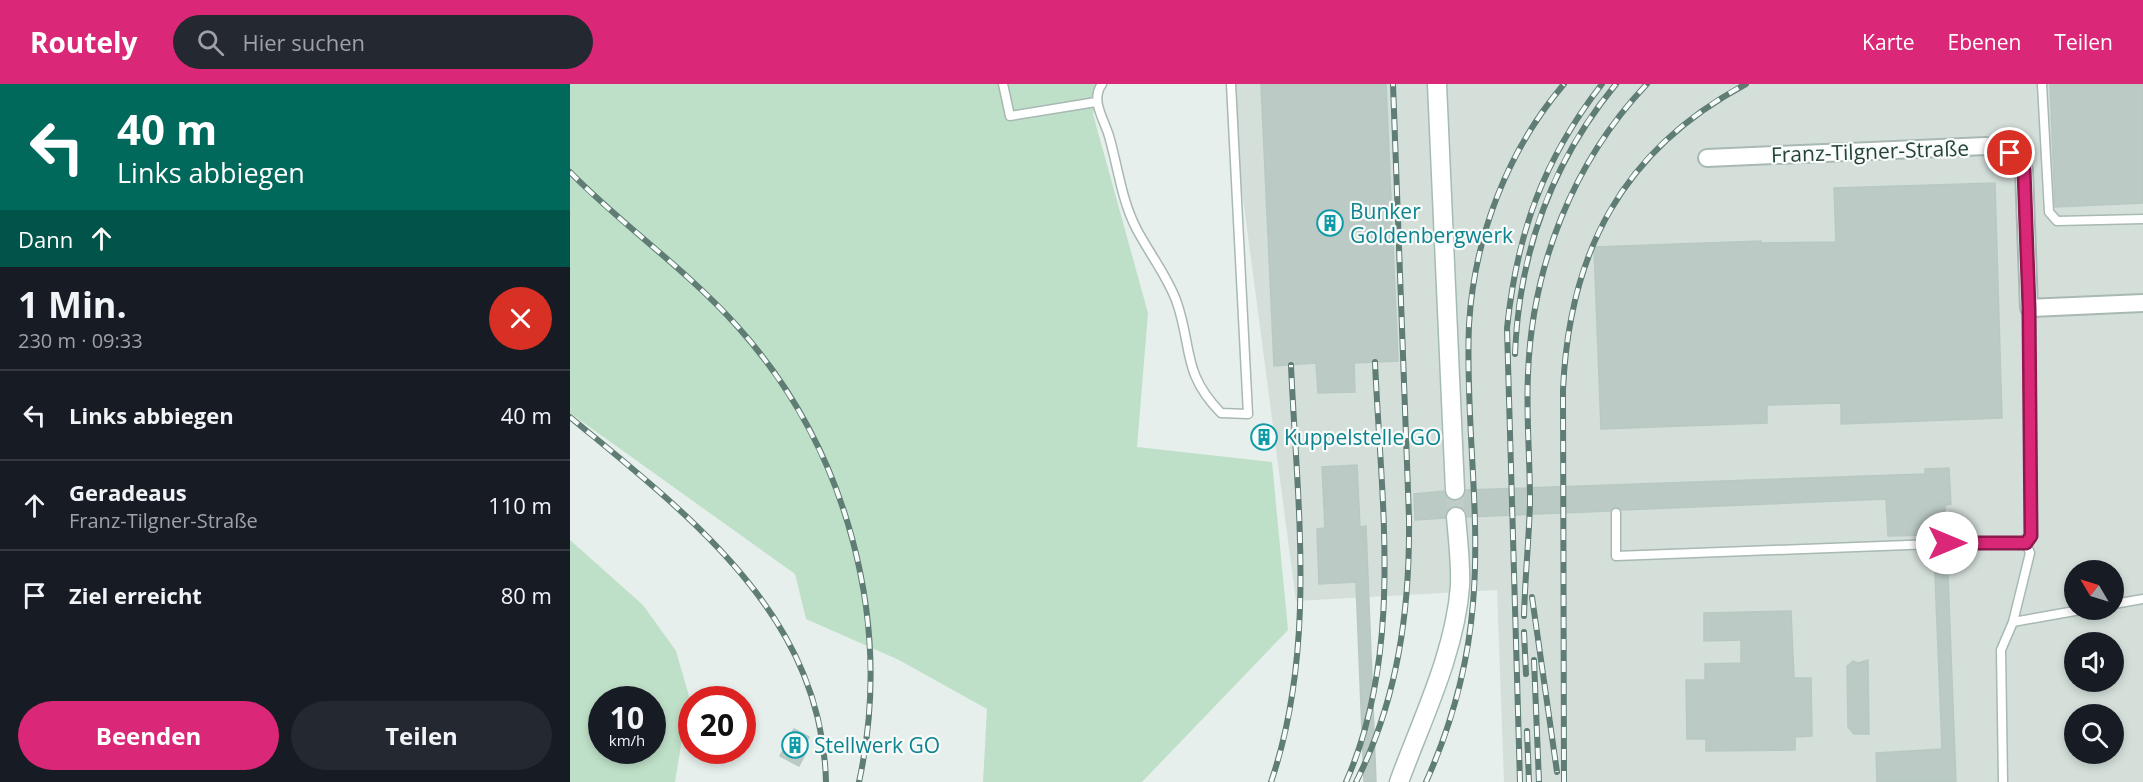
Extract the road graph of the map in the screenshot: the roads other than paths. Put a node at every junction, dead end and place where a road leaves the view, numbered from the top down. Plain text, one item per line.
1 (1003, 84) edge
2 (1102, 84) edge
3 (1231, 84) edge
4 (1437, 84) edge
5 (2042, 84) edge
6 (1096, 102) junction
7 (1707, 158) dead end
8 (2143, 219) edge
9 (2143, 303) edge
10 (2029, 308) junction
11 (1455, 490) tunnel mouth
12 (1616, 513) dead end
13 (1456, 517) tunnel mouth
14 (1947, 543) dead end
15 (2026, 543) junction
16 (1934, 544) dead end
17 (2143, 599) edge
18 (2124, 602) edge
19 (2064, 613) edge
20 (2013, 622) junction
21 (1400, 782) edge
22 (2003, 782) edge

1 - 6 lane
2 - 6 lane
3 - 6 lane
4 - 11 street
5 - 8 lane
7 - 10 street, Franz-Tilgner-Straße
9 - 10 street
10 - 15 lane
12 - 16 lane
13 - 21 street
14 - 15 lane
15 - 20 lane
17 - 18 lane
19 - 20 lane
20 - 22 lane

